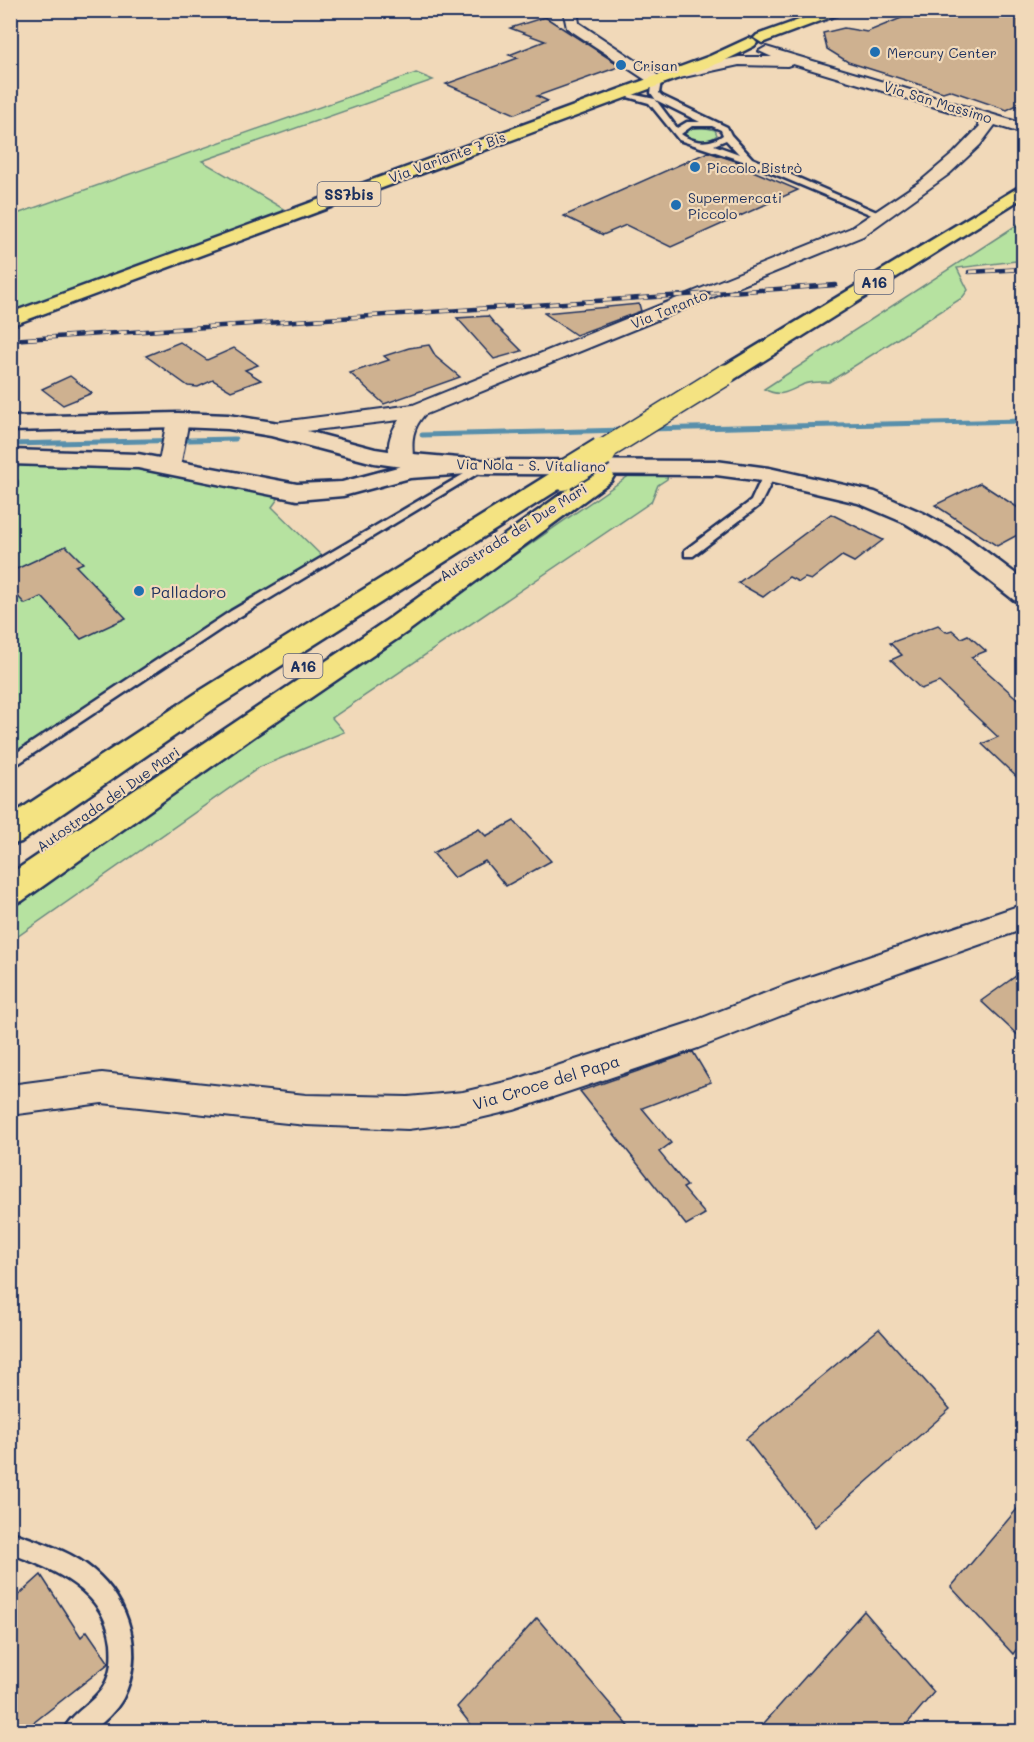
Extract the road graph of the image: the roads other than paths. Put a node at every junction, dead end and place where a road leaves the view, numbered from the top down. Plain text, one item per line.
1 (567, 10) edge
2 (843, 10) edge
3 (811, 23) junction
4 (783, 45) junction
5 (760, 46) junction
6 (675, 75) junction
7 (853, 76) junction
8 (657, 81) junction
9 (621, 94) junction
10 (917, 95) junction
11 (980, 115) junction
12 (712, 124) junction
13 (955, 128) junction
14 (1023, 129) edge
15 (676, 132) junction
16 (1023, 135) edge
17 (727, 136) junction
18 (980, 136) junction
19 (704, 144) junction
20 (958, 158) junction
21 (749, 160) junction
22 (1023, 189) edge
23 (1023, 207) edge
24 (882, 216) junction
25 (10, 320) edge
26 (417, 411) junction
27 (10, 424) edge
28 (273, 429) junction
29 (174, 442) junction
30 (10, 457) edge
31 (402, 460) junction
32 (481, 466) junction
33 (769, 475) junction
34 (602, 476) junction
35 (379, 477) junction
36 (689, 553) dead end
37 (1023, 594) edge
38 (10, 764) edge
39 (10, 833) edge
40 (10, 867) edge
41 (10, 892) edge
42 (1023, 916) edge
43 (10, 1100) edge
44 (10, 1542) edge
45 (74, 1731) edge

1 - 8 street
2 - 3 main road, Via Variante 7 Bis / SS7bis
3 - 4 main road, Via Variante 7 Bis / SS7bis
3 - 5 main road, Via Variante 7 Bis / SS7bis
4 - 5 main road, SS7bis
4 - 7 street, Via San Massimo
5 - 6 main road, Via Variante 7 Bis / SS7bis
5 - 7 street, Via San Massimo
6 - 7 street, Via San Massimo
6 - 8 main road, Via Variante 7 Bis / SS7bis
7 - 10 street, Via San Massimo
8 - 9 main road, Via Variante 7 Bis / SS7bis
8 - 12 lane
9 - 15 lane
9 - 25 main road, Via Variante 7 Bis / SS7bis
10 - 11 street, Via San Massimo
10 - 13 street
11 - 13 street
11 - 14 street, Via San Massimo
11 - 18 street
12 - 15 lane
12 - 17 lane
13 - 20 street
15 - 19 lane
16 - 18 street
17 - 19 lane
17 - 21 lane
18 - 20 street, Via Taranto
19 - 21 lane
20 - 24 street, Via Taranto
21 - 24 lane
22 - 39 main road, Autostrada dei Due Mari / A16, bridge
23 - 34 main road, Autostrada dei Due Mari / A16
24 - 26 street, Via Taranto
26 - 28 street, Via Taranto
26 - 31 street
27 - 29 main road, Via Nola - S. Vitaliano
28 - 29 main road, Via Nola - S. Vitaliano
28 - 31 main road, Via Nola - S. Vitaliano
29 - 30 main road
29 - 35 main road
31 - 32 main road, Via Nola - S. Vitaliano
31 - 35 main road
32 - 33 main road, Via Nola - S. Vitaliano
32 - 35 main road
32 - 38 lane
33 - 36 lane
33 - 37 main road, Via Nola - S. Vitaliano
34 - 40 main road, Autostrada dei Due Mari / A16
34 - 41 main road
42 - 43 street, Via Croce del Papa
44 - 45 lane

